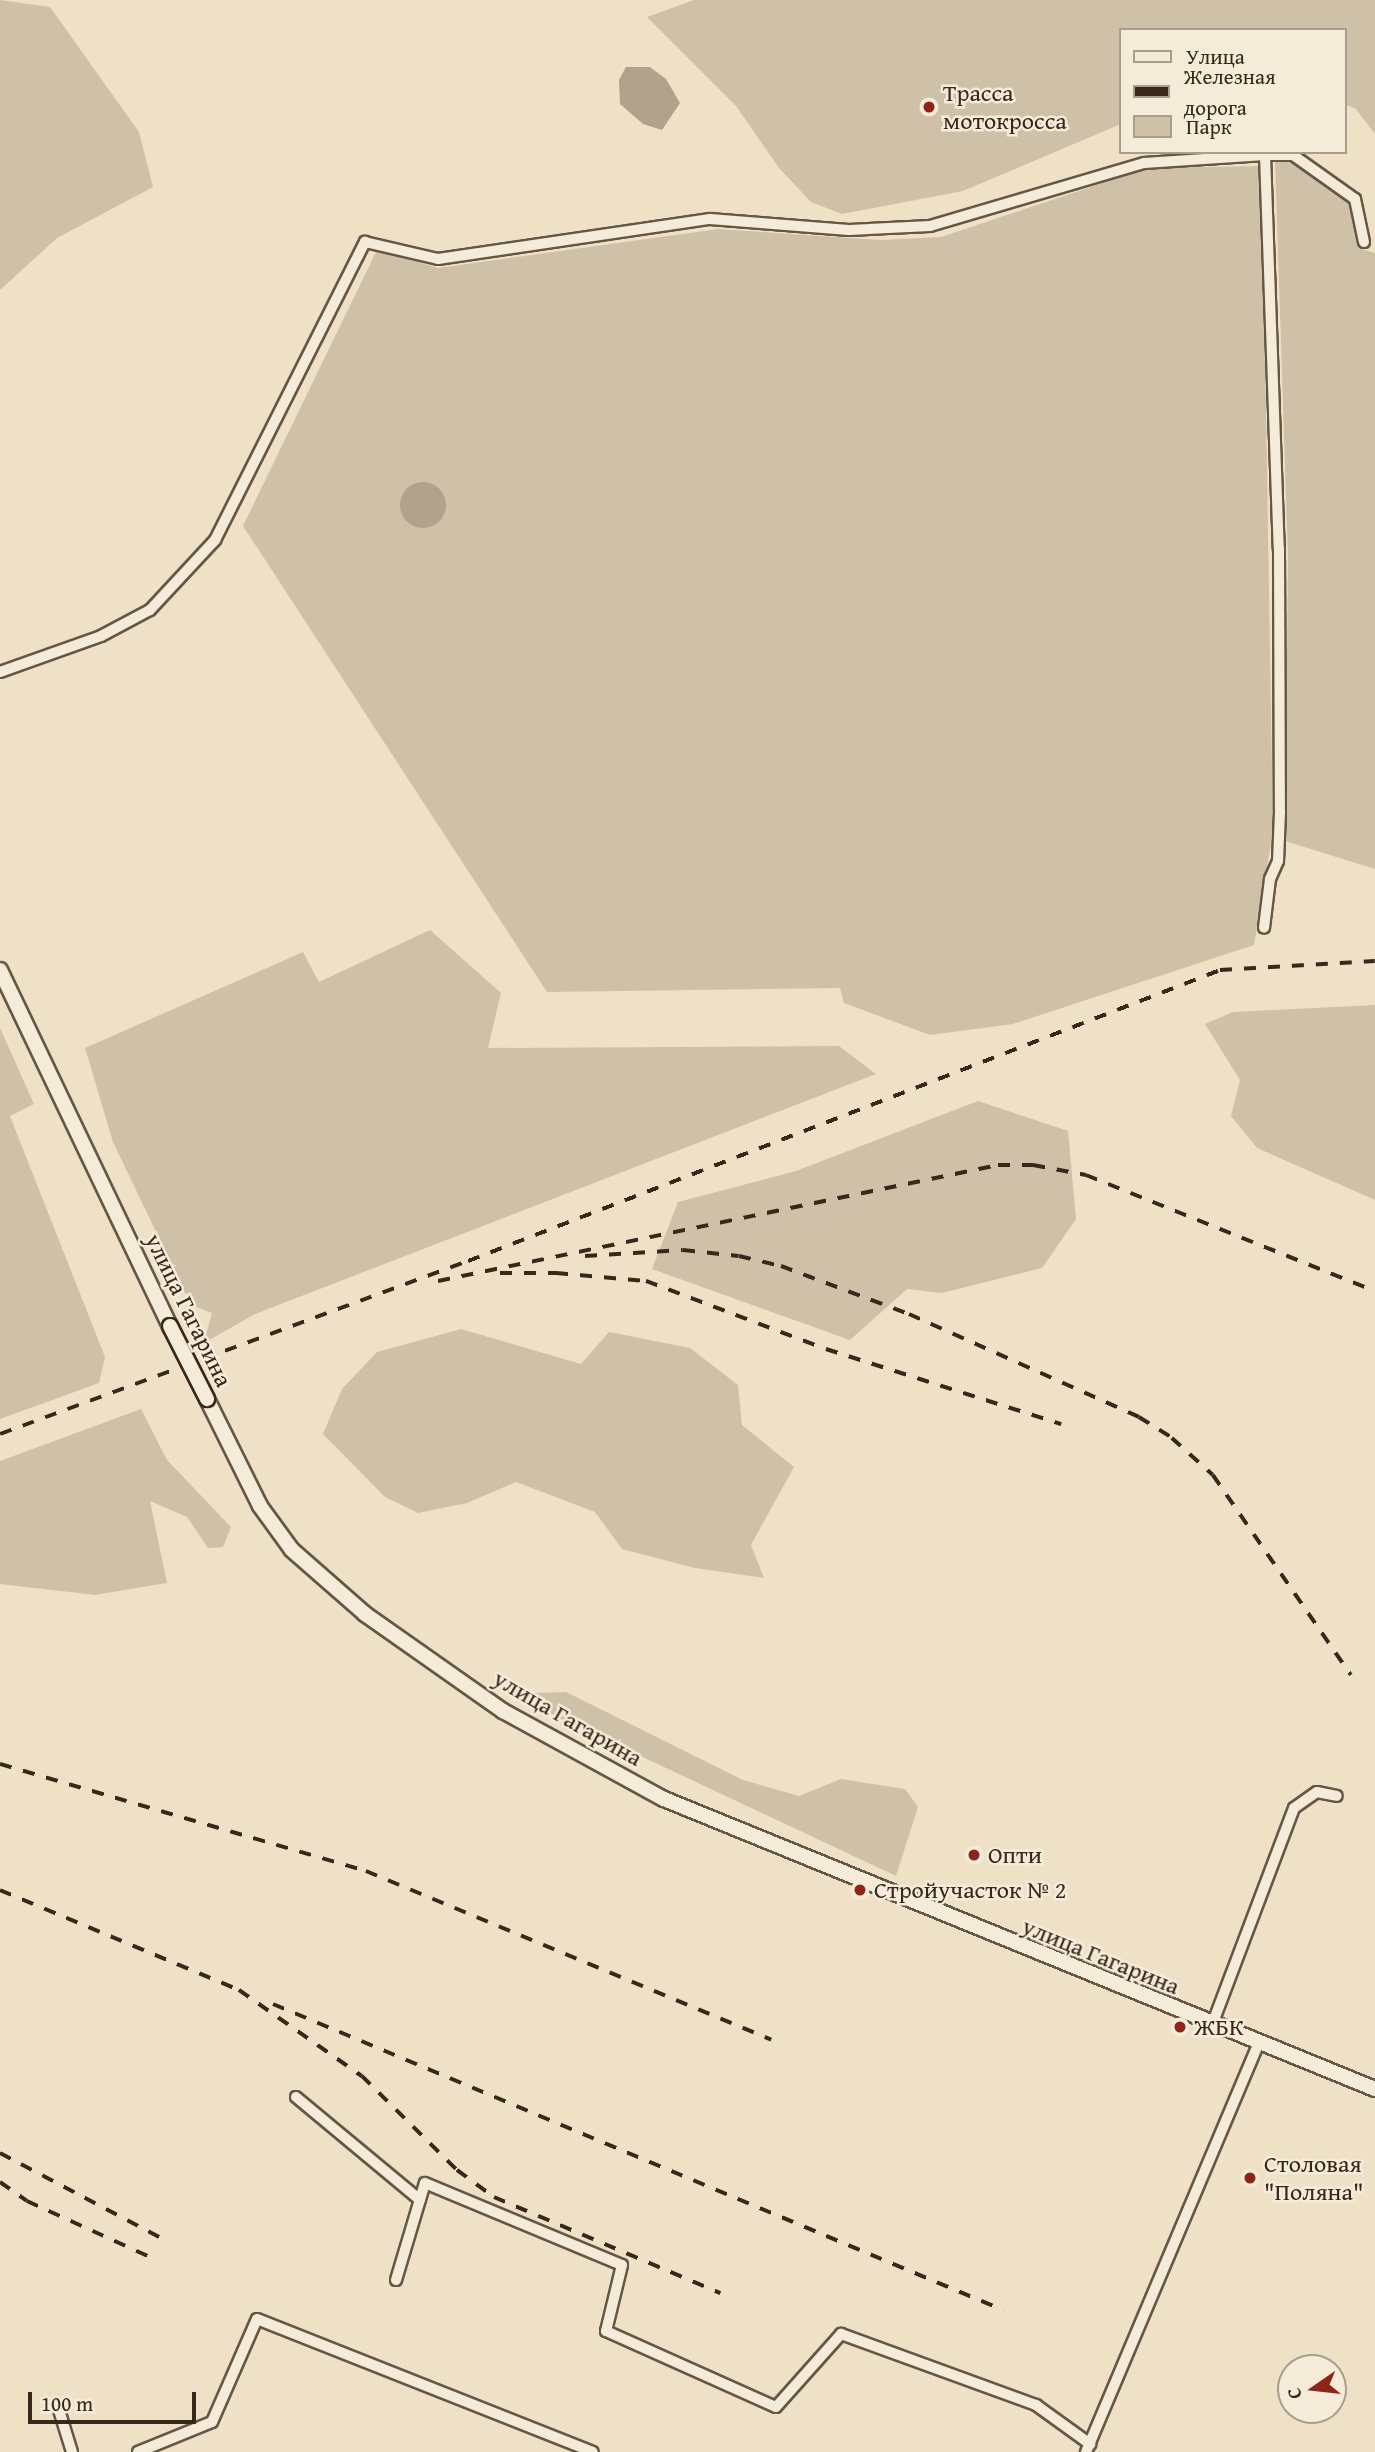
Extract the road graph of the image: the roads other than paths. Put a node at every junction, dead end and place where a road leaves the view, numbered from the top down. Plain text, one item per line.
1 (1265, 155) junction
2 (1364, 242) dead end
3 (0, 672) edge
4 (1264, 928) dead end
5 (0, 970) edge
6 (1336, 1796) dead end
7 (1212, 2025) junction
8 (1258, 2044) junction
9 (1375, 2089) edge
10 (296, 2097) dead end
11 (420, 2200) junction
12 (396, 2280) dead end
13 (59, 2410) dead end
14 (1088, 2448) edge
15 (72, 2452) edge
16 (138, 2452) edge
17 (593, 2452) edge

1 - 2 street
1 - 3 street
1 - 4 street
5 - 7 main road, улица Гагарина, bridge
6 - 7 street
7 - 8 main road, улица Гагарина
8 - 9 main road, улица Гагарина
8 - 14 street
10 - 11 street
11 - 12 street
11 - 14 street
13 - 15 street
16 - 17 street

